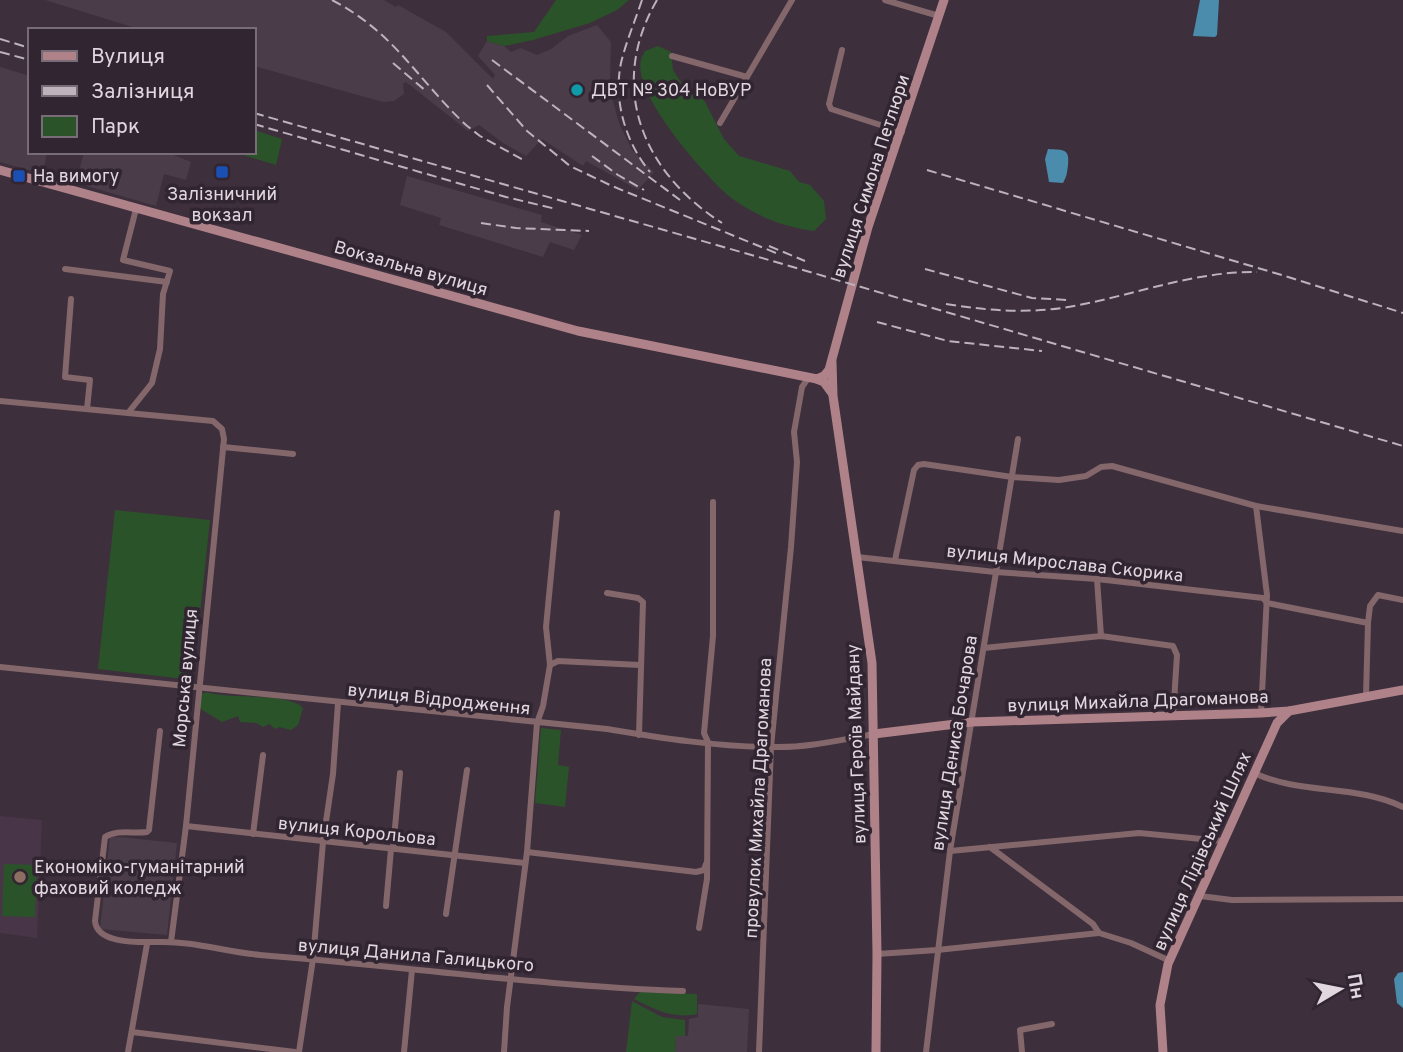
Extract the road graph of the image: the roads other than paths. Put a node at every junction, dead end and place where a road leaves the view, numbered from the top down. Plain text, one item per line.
1 (792, 0) edge
2 (885, 0) edge
3 (944, 0) edge
4 (939, 16) junction
5 (842, 50) dead end
6 (672, 56) dead end
7 (747, 76) junction
8 (720, 123) dead end
9 (902, 132) junction
10 (0, 170) edge
11 (136, 209) junction
12 (123, 260) junction
13 (65, 269) dead end
14 (117, 276) junction
15 (167, 282) junction
16 (71, 299) dead end
17 (832, 362) junction
18 (813, 378) junction
19 (833, 396) junction
20 (0, 401) edge
21 (88, 409) junction
22 (128, 413) junction
23 (1018, 439) dead end
24 (223, 447) junction
25 (293, 454) dead end
26 (1012, 477) junction
27 (713, 502) dead end
28 (1256, 506) junction
29 (557, 513) dead end
30 (1403, 531) edge
31 (857, 557) junction
32 (895, 560) junction
33 (995, 572) junction
34 (1097, 579) junction
35 (607, 593) dead end
36 (1403, 600) edge
37 (1267, 603) junction
38 (1368, 623) junction
39 (1101, 636) junction
40 (984, 648) junction
41 (550, 665) junction
42 (640, 665) junction
43 (0, 667) edge
44 (198, 688) junction
45 (1403, 690) edge
46 (1366, 696) junction
47 (338, 703) junction
48 (1289, 711) junction
49 (1261, 713) junction
50 (1173, 716) junction
51 (972, 722) junction
52 (537, 723) junction
53 (160, 731) dead end
54 (874, 734) junction
55 (639, 735) junction
56 (708, 742) junction
57 (771, 747) junction
58 (263, 755) dead end
59 (467, 770) dead end
60 (400, 773) dead end
61 (1254, 773) junction
62 (1403, 807) edge
63 (186, 827) junction
64 (253, 834) junction
65 (1223, 841) junction
66 (323, 842) junction
67 (990, 847) junction
68 (392, 849) junction
69 (950, 851) junction
70 (527, 852) junction
71 (454, 855) junction
72 (706, 862) junction
73 (525, 863) junction
74 (1200, 897) junction
75 (1403, 900) edge
76 (386, 906) dead end
77 (446, 914) dead end
78 (699, 928) dead end
79 (1099, 933) junction
80 (171, 942) junction
81 (147, 944) junction
82 (937, 950) junction
83 (877, 954) junction
84 (313, 959) junction
85 (1170, 961) junction
86 (412, 970) junction
87 (510, 978) junction
88 (683, 991) dead end
89 (1052, 1024) dead end
90 (132, 1032) junction
91 (128, 1052) edge
92 (297, 1052) edge
93 (404, 1052) edge
94 (504, 1052) edge
95 (759, 1052) edge
96 (876, 1052) edge
97 (926, 1052) edge
98 (1022, 1052) edge
99 (1163, 1052) edge

1 - 7 street
2 - 4 street
3 - 4 street, вулиця Симона Петлюри
4 - 9 street, вулиця Симона Петлюри
5 - 9 street
6 - 7 street
7 - 8 street
9 - 17 street, вулиця Симона Петлюри
10 - 11 street, Вокзальна вулиця
11 - 12 street
11 - 18 street, Вокзальна вулиця
12 - 14 street
12 - 15 street
13 - 14 street
14 - 15 street
15 - 22 street
16 - 21 street
17 - 18 street
17 - 19 street, вулиця Героїв Майдану
18 - 19 street
18 - 57 street, провулок Михайла Драгоманова
19 - 31 street, вулиця Героїв Майдану
20 - 21 street
21 - 22 street
22 - 24 street, Морська вулиця
23 - 26 street, вулиця Дениса Бочарова
24 - 25 street
24 - 44 street, Морська вулиця
26 - 28 street
26 - 32 street
26 - 33 street, вулиця Дениса Бочарова
27 - 56 street
28 - 30 street
28 - 37 street
29 - 41 street
31 - 32 street, вулиця Мирослава Скорика
31 - 54 street, вулиця Героїв Майдану
32 - 33 street, вулиця Мирослава Скорика
33 - 34 street, вулиця Мирослава Скорика
33 - 40 street, вулиця Дениса Бочарова
34 - 37 street, вулиця Мирослава Скорика
34 - 39 street
35 - 42 street
36 - 38 street
37 - 38 street, вулиця Мирослава Скорика
37 - 49 street
38 - 46 street
39 - 40 street
39 - 50 street
40 - 51 street, вулиця Дениса Бочарова
41 - 42 street
41 - 52 street
42 - 55 street
43 - 44 street, вулиця Відродження
44 - 47 street, вулиця Відродження
44 - 63 street, Морська вулиця
45 - 46 street, вулиця Михайла Драгоманова
46 - 48 street, вулиця Михайла Драгоманова
47 - 52 street, вулиця Відродження
47 - 66 street
48 - 49 street, вулиця Михайла Драгоманова
48 - 61 street, вулиця Лідівський Шлях
49 - 50 street, вулиця Михайла Драгоманова
50 - 51 street, вулиця Михайла Драгоманова
51 - 54 street, вулиця Михайла Драгоманова
51 - 69 street, вулиця Дениса Бочарова
52 - 55 street, вулиця Відродження
52 - 70 street
53 - 81 street, вулиця Данила Галицького
54 - 57 street, вулиця Відродження
54 - 83 street, вулиця Героїв Майдану
55 - 56 street, вулиця Відродження
56 - 57 street, вулиця Відродження
56 - 72 street
57 - 95 street, провулок Михайла Драгоманова
58 - 64 street
59 - 71 street
60 - 68 street
61 - 62 street
61 - 65 street, вулиця Лідівський Шлях
63 - 64 street, вулиця Корольова
63 - 80 street, Морська вулиця
64 - 66 street, вулиця Корольова
65 - 67 street
65 - 74 street, вулиця Лідівський Шлях
66 - 68 street, вулиця Корольова
66 - 84 street
67 - 69 street
67 - 79 street
68 - 71 street, вулиця Корольова
68 - 76 street
69 - 82 street, вулиця Дениса Бочарова
70 - 72 street
70 - 73 street
71 - 73 street, вулиця Корольова
71 - 77 street
72 - 78 street
73 - 87 street
74 - 75 street
74 - 85 street, вулиця Лідівський Шлях
79 - 82 street
79 - 85 street
80 - 81 street, вулиця Данила Галицького
80 - 84 street, вулиця Данила Галицького
81 - 90 street
82 - 83 street
82 - 97 street, вулиця Дениса Бочарова
83 - 96 street, вулиця Героїв Майдану
84 - 86 street, вулиця Данила Галицького
84 - 92 street
85 - 99 street, вулиця Лідівський Шлях
86 - 87 street, вулиця Данила Галицького
86 - 93 street
87 - 88 street, вулиця Данила Галицького
87 - 94 street
89 - 98 street
90 - 91 street
90 - 92 street

